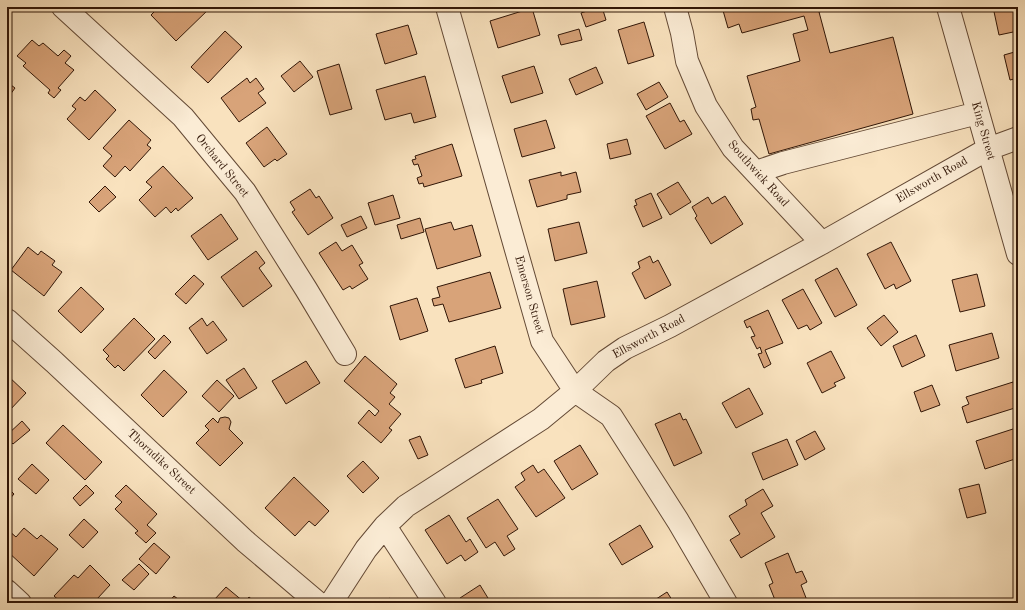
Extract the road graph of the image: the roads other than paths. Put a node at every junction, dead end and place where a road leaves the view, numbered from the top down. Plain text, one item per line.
1 (63, 7) edge
2 (447, 7) edge
3 (675, 7) edge
4 (948, 7) edge
5 (978, 113) junction
6 (1018, 138) edge
7 (988, 149) junction
8 (756, 172) junction
9 (822, 243) junction
10 (1018, 254) edge
11 (7, 320) edge
12 (345, 354) dead end
13 (575, 391) junction
14 (385, 526) junction
15 (7, 591) edge
16 (20, 603) edge
17 (318, 603) edge
18 (331, 603) edge
19 (435, 603) edge
20 (726, 603) edge

1 - 12 street, Orchard Street
2 - 13 street, Emerson Street
3 - 8 street, Southwick Road
4 - 5 street, King Street
5 - 7 street, King Street
5 - 8 street
6 - 7 street, Ellsworth Road
7 - 9 street, Ellsworth Road
7 - 10 street, King Street
8 - 9 street, Southwick Road
9 - 13 street, Ellsworth Road
11 - 17 street, Thorndike Street
13 - 14 street, Ellsworth Road
13 - 20 street, Emerson Street
14 - 18 street, Ellsworth Road
14 - 19 street
15 - 16 street

